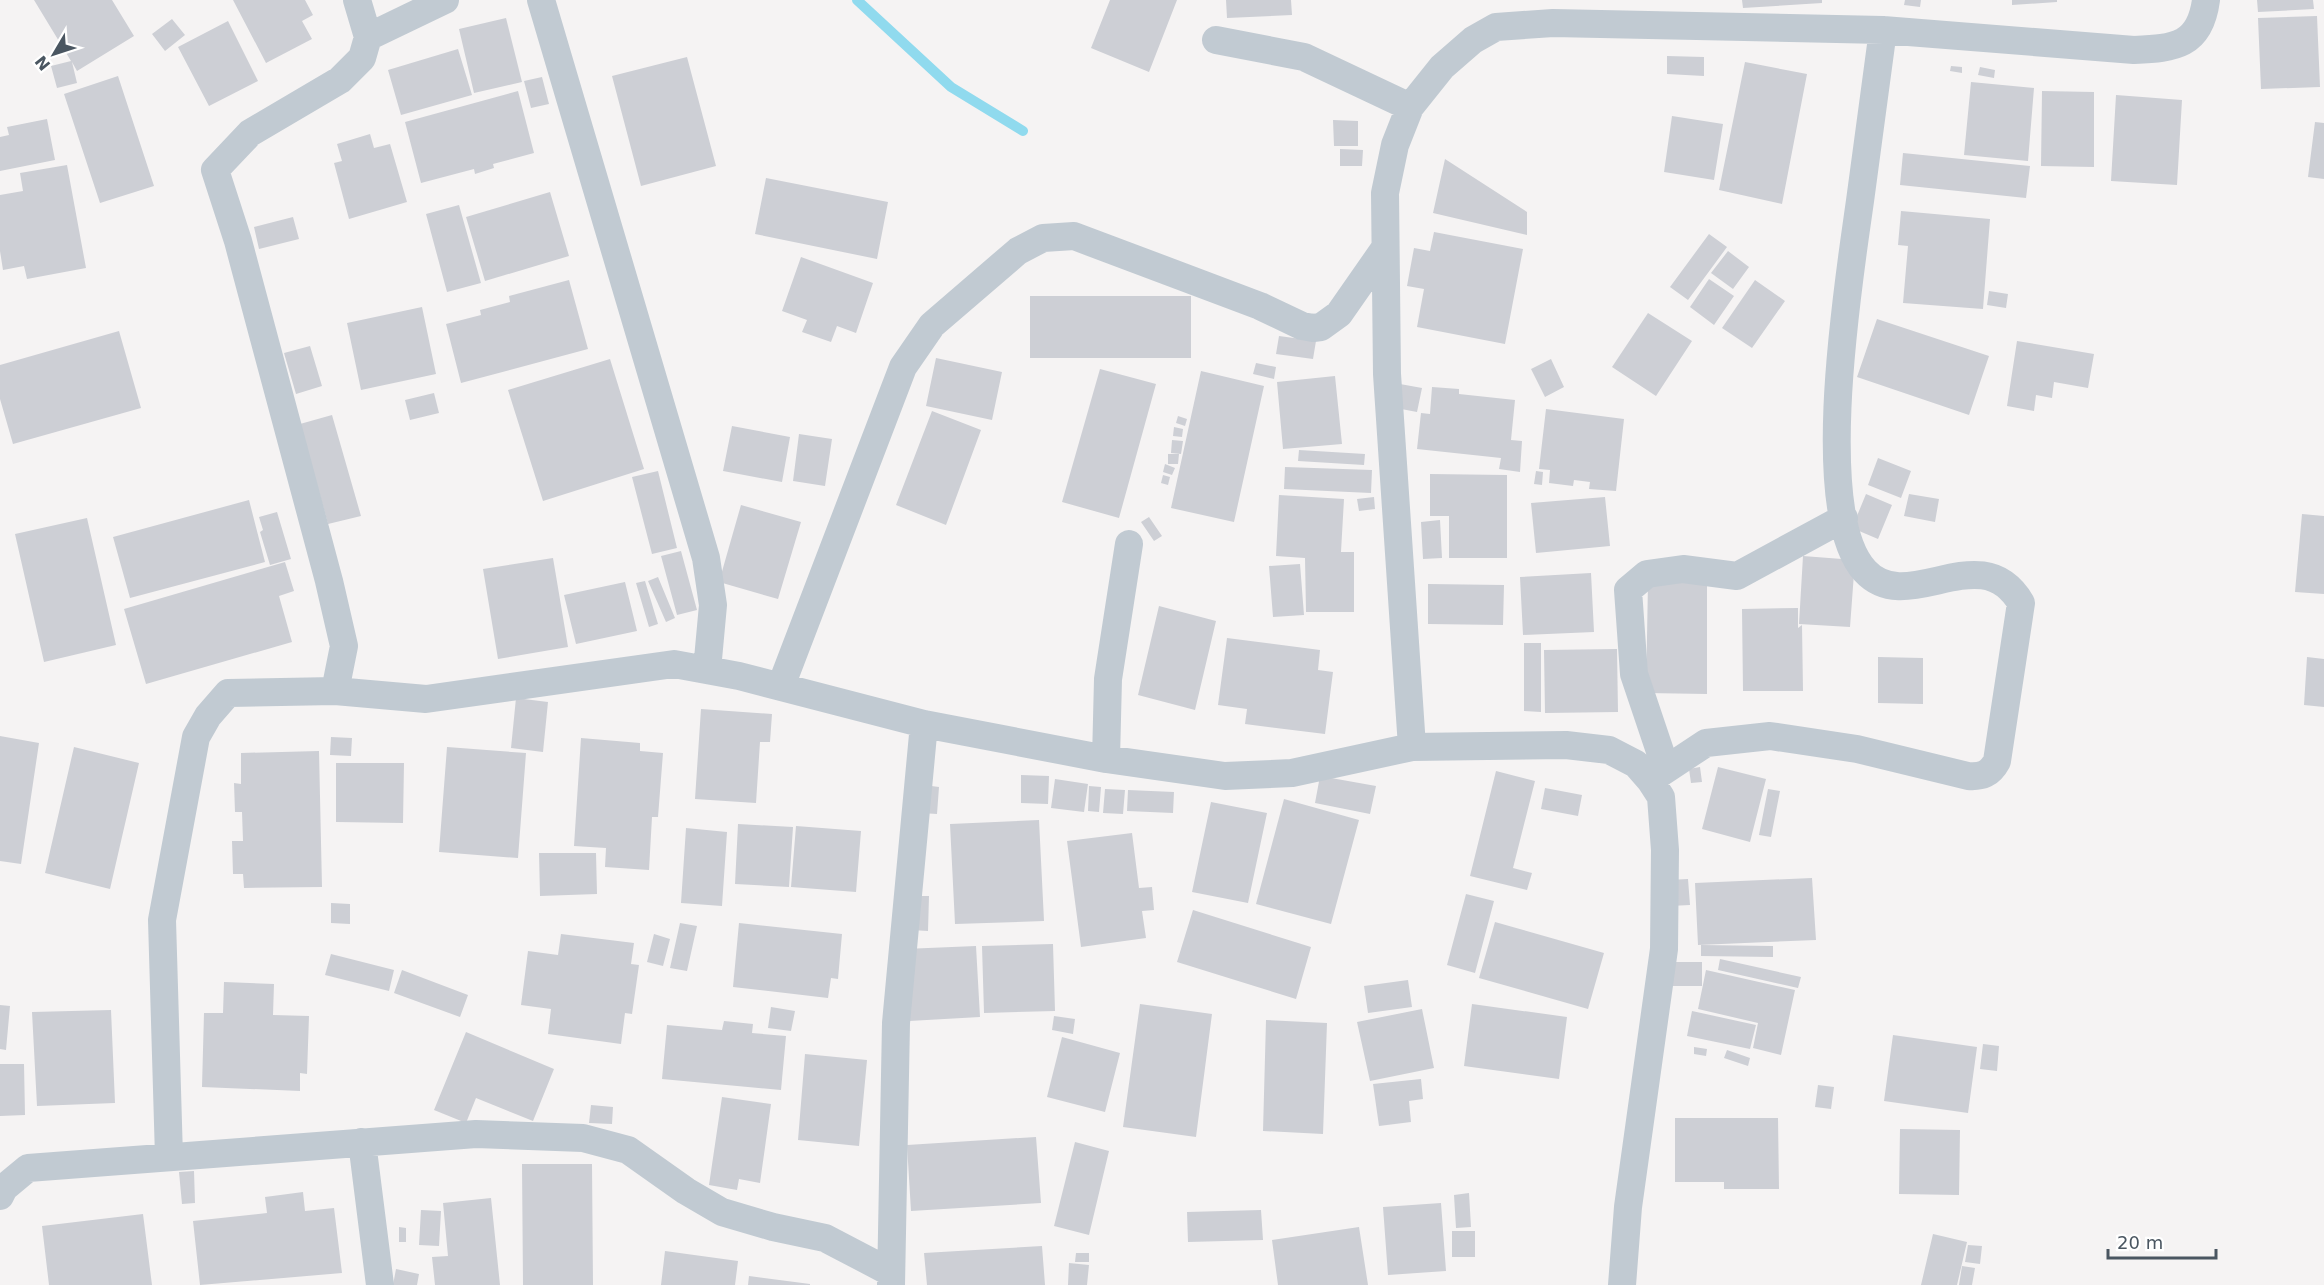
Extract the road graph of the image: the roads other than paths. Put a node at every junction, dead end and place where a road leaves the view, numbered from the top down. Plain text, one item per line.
1 (357, 0) edge
2 (445, 0) edge
3 (541, 0) edge
4 (2206, 0) edge
5 (1883, 30) junction
6 (368, 37) junction
7 (1216, 40) dead end
8 (1410, 107) junction
9 (1385, 249) junction
10 (1844, 519) junction
11 (1129, 544) dead end
12 (706, 670) junction
13 (781, 686) junction
14 (335, 691) junction
15 (924, 724) junction
16 (1412, 747) junction
17 (1106, 759) junction
18 (1658, 775) junction
19 (362, 1142) junction
20 (169, 1157) junction
21 (0, 1196) edge
22 (890, 1279) edge
23 (380, 1285) edge
24 (1622, 1285) edge

1 - 6 street
2 - 6 street
3 - 12 street
4 - 5 street
5 - 8 street
5 - 10 street
6 - 14 street
7 - 8 street
8 - 9 street
9 - 13 street
9 - 16 street
10 - 18 street
10 - 18 street
11 - 17 street
12 - 13 street
12 - 14 street
13 - 15 street
14 - 20 street
15 - 17 street
15 - 22 street
16 - 17 street
16 - 18 street
18 - 24 street
19 - 20 street
19 - 22 street
19 - 23 street
20 - 21 street

